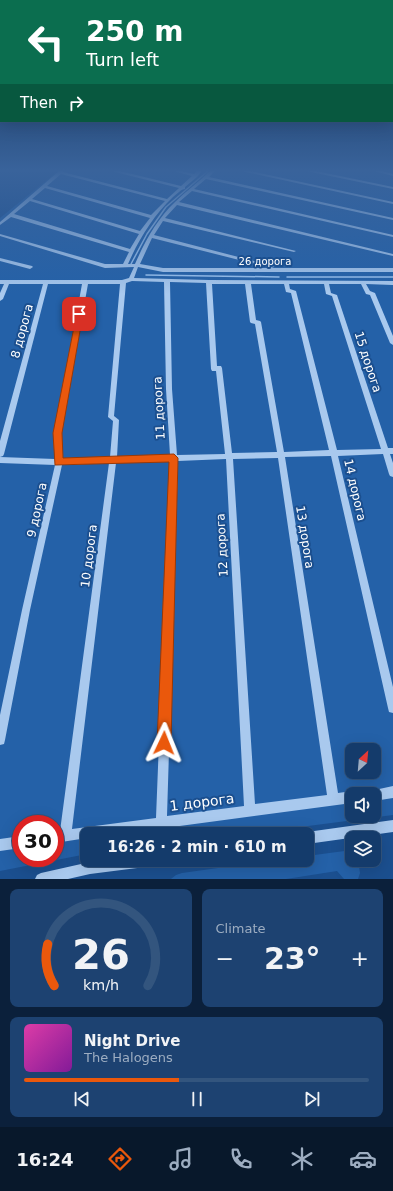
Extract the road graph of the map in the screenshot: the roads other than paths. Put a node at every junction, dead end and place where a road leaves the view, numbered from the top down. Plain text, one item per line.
1 (14, 212) edge
2 (72, 212) edge
3 (135, 212) edge
4 (157, 212) edge
5 (168, 212) edge
6 (214, 212) edge
7 (288, 212) edge
8 (361, 212) edge
9 (11, 215) junction
10 (152, 217) junction
11 (162, 219) junction
12 (393, 219) edge
13 (0, 224) edge
14 (142, 233) junction
15 (0, 235) edge
16 (152, 236) junction
17 (393, 236) edge
18 (132, 251) junction
19 (294, 252) dead end
20 (393, 255) edge
21 (0, 259) edge
22 (125, 266) junction
23 (136, 266) junction
24 (30, 267) dead end
25 (283, 270) junction
26 (393, 270) edge
27 (167, 280) junction
28 (128, 281) junction
29 (0, 282) edge
30 (7, 282) junction
31 (209, 282) junction
32 (248, 282) junction
33 (326, 282) junction
34 (46, 283) junction
35 (85, 283) junction
36 (286, 283) junction
37 (363, 283) junction
38 (393, 283) edge
39 (0, 299) edge
40 (393, 343) edge
41 (389, 451) edge
42 (0, 454) edge
43 (281, 454) junction
44 (334, 454) junction
45 (229, 456) junction
46 (174, 458) junction
47 (0, 460) edge
48 (113, 460) junction
49 (58, 462) junction
50 (393, 474) edge
51 (393, 708) edge
52 (0, 740) edge
53 (393, 792) edge
54 (381, 794) edge
55 (345, 798) edge
56 (333, 799) junction
57 (250, 811) junction
58 (63, 815) edge
59 (161, 823) junction
60 (393, 826) edge
61 (64, 835) edge
62 (314, 837) edge
63 (12, 843) edge
64 (0, 845) edge
65 (98, 867) edge
66 (41, 879) edge

1 - 9 street
2 - 14 street
3 - 10 street
4 - 10 street
5 - 11 street
6 - 20 street
7 - 17 street
8 - 12 street
9 - 13 street
9 - 18 street
10 - 14 street
11 - 16 street
11 - 19 street
14 - 18 street
15 - 22 street, 26 дорога
16 - 23 street
16 - 25 street
18 - 22 street
21 - 24 street
22 - 23 street, 26 дорога
23 - 25 street, 26 дорога
23 - 28 street
25 - 26 street, 26 дорога
27 - 28 street
27 - 31 street
27 - 46 street, 11 дорога
28 - 35 street
28 - 48 street, 10 дорога
29 - 30 street
30 - 34 street
30 - 39 street
31 - 32 street
31 - 45 street, 12 дорога
32 - 36 street
32 - 43 street, 13 дорога
33 - 36 street
33 - 37 street
33 - 41 street, 15 дорога
34 - 35 street
34 - 42 street, 8 дорога
35 - 49 street, 9 дорога
36 - 44 street, 14 дорога
37 - 38 street
37 - 40 street
41 - 44 street
41 - 50 street, 15 дорога
43 - 44 street
43 - 45 street
43 - 56 street, 13 дорога
44 - 51 street, 14 дорога
45 - 46 street
45 - 57 street, 12 дорога
46 - 48 street
46 - 59 street, 11 дорога
47 - 49 street
48 - 49 street
48 - 58 street, 10 дорога
49 - 52 street, 9 дорога
53 - 54 street
55 - 56 street, 1 дорога
56 - 57 street, 1 дорога
57 - 59 street, 1 дорога
59 - 61 street, 1 дорога
60 - 62 street
63 - 64 street
65 - 66 street

